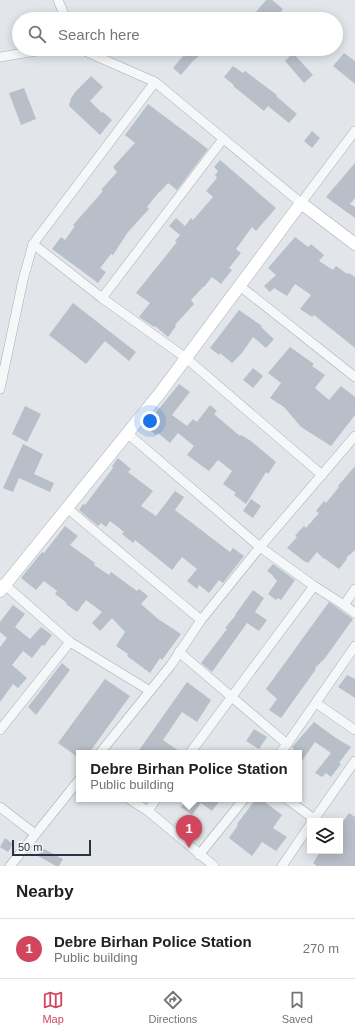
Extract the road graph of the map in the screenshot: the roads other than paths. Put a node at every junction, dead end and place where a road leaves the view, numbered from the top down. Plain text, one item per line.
1 (58, 0) edge
2 (63, 12) edge
3 (12, 55) edge
4 (96, 56) edge
5 (0, 57) edge
6 (155, 82) junction
7 (355, 131) edge
8 (223, 139) junction
9 (301, 203) junction
10 (34, 244) junction
11 (355, 244) edge
12 (240, 286) junction
13 (102, 298) junction
14 (186, 358) junction
15 (355, 377) edge
16 (0, 389) edge
17 (127, 433) junction
18 (355, 436) edge
19 (322, 475) junction
20 (67, 508) junction
21 (260, 547) junction
22 (314, 586) junction
23 (2, 587) edge
24 (355, 589) edge
25 (344, 605) junction
26 (355, 613) edge
27 (201, 620) junction
28 (70, 642) junction
29 (355, 646) edge
30 (179, 652) junction
31 (150, 691) junction
32 (232, 697) junction
33 (316, 703) junction
34 (0, 730) edge
35 (355, 730) edge
36 (287, 744) junction
37 (102, 750) edge
38 (192, 750) edge
39 (282, 750) edge
40 (355, 761) edge
41 (76, 784) edge
42 (134, 802) edge
43 (154, 802) edge
44 (242, 802) edge
45 (290, 802) edge
46 (0, 806) edge
47 (148, 811) junction
48 (308, 818) edge
49 (315, 818) edge
50 (307, 829) edge
51 (35, 834) junction
52 (200, 855) junction
53 (10, 866) edge
54 (214, 866) edge
55 (282, 866) edge

1 - 2 street
3 - 5 street
4 - 6 street
6 - 8 street
6 - 10 street
7 - 9 street
8 - 9 street
8 - 13 street
9 - 11 street
9 - 12 street
10 - 13 street
10 - 16 street
12 - 14 street
12 - 15 street
13 - 14 street
14 - 17 street
14 - 19 street
17 - 20 street
17 - 21 street
18 - 19 street
19 - 21 street
20 - 23 street
20 - 27 street
21 - 22 street
21 - 27 street
22 - 25 street
22 - 32 street
23 - 28 street
24 - 25 street
25 - 26 street
27 - 30 street
28 - 31 street
28 - 34 street
29 - 33 street
30 - 31 street
30 - 32 street
31 - 37 street
32 - 36 street
32 - 38 street
33 - 35 street
33 - 36 street
36 - 39 street
40 - 49 street
41 - 51 street
42 - 47 street
43 - 47 street
44 - 52 street
45 - 48 street
46 - 51 street
47 - 52 street
50 - 55 street
51 - 53 street
52 - 54 street

